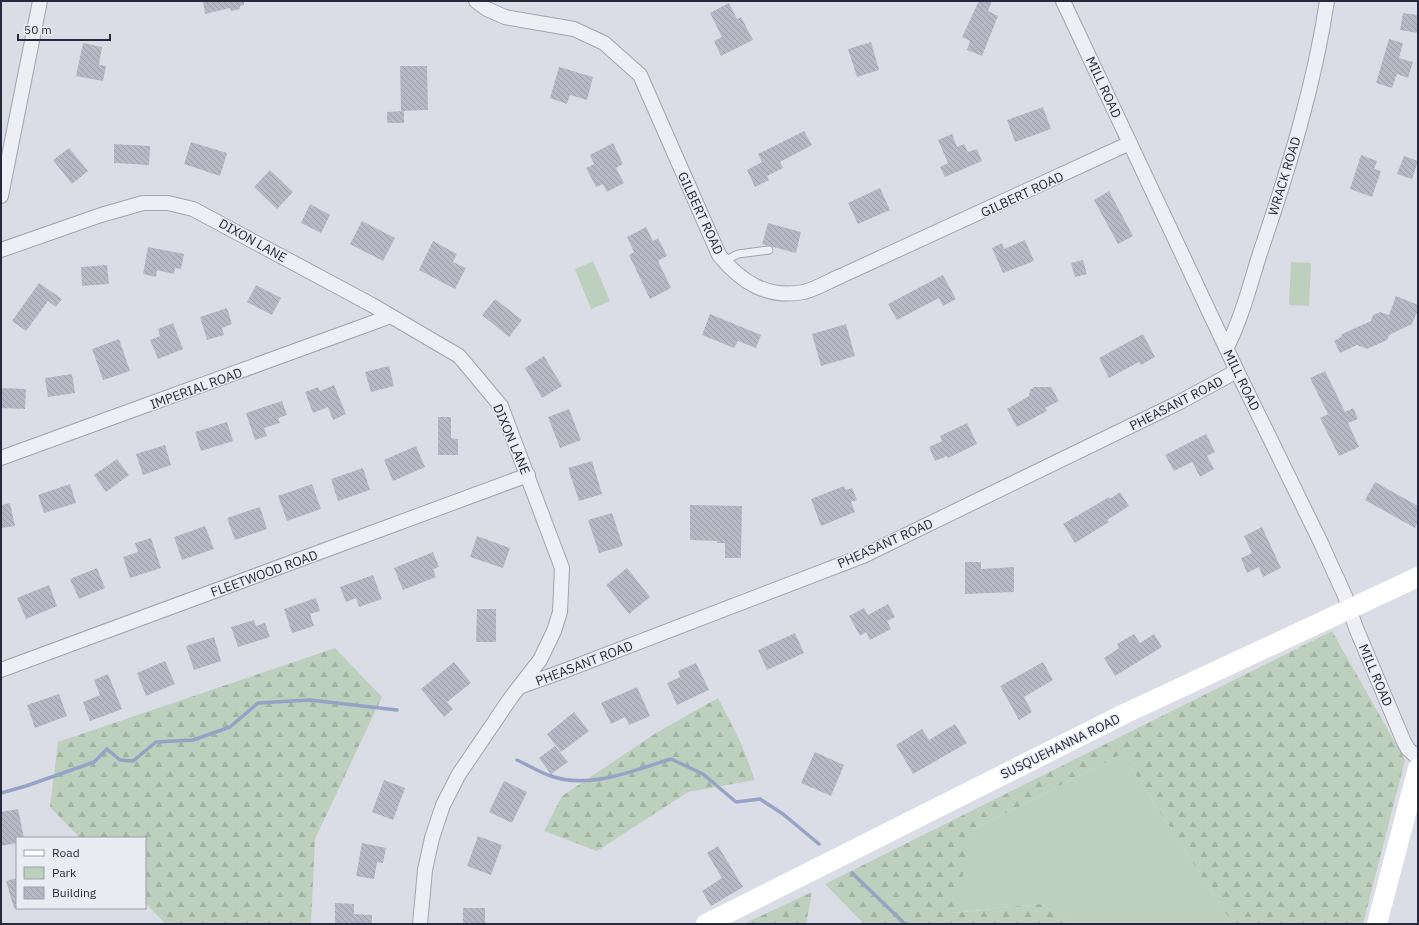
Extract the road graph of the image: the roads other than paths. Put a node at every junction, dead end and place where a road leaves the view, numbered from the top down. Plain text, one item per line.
1 (40, 1) edge
2 (476, 1) edge
3 (1063, 1) edge
4 (1327, 1) edge
5 (1130, 142) junction
6 (1, 196) edge
7 (1, 250) edge
8 (769, 250) dead end
9 (724, 261) junction
10 (391, 316) junction
11 (1227, 347) junction
12 (1238, 371) junction
13 (1, 458) edge
14 (528, 475) junction
15 (1418, 577) edge
16 (1350, 610) junction
17 (1, 670) edge
18 (519, 687) junction
19 (1418, 758) edge
20 (1417, 782) edge
21 (420, 924) edge
22 (706, 924) edge
23 (1377, 924) edge

1 - 6 street
2 - 9 street, GILBERT ROAD
3 - 5 street, MILL ROAD
4 - 11 street, WRACK ROAD
5 - 9 street, GILBERT ROAD
5 - 11 street, MILL ROAD
7 - 10 street, DIXON LANE
8 - 9 lane
10 - 13 street, IMPERIAL ROAD
10 - 14 street, DIXON LANE
11 - 12 street, MILL ROAD
12 - 16 street, MILL ROAD
12 - 18 street, PHEASANT ROAD
14 - 17 street, FLEETWOOD ROAD
14 - 18 street, DIXON LANE
15 - 16 main road, SUSQUEHANNA ROAD
16 - 19 street, MILL ROAD
16 - 22 main road, SUSQUEHANNA ROAD
18 - 21 street, DIXON LANE
20 - 23 main road

